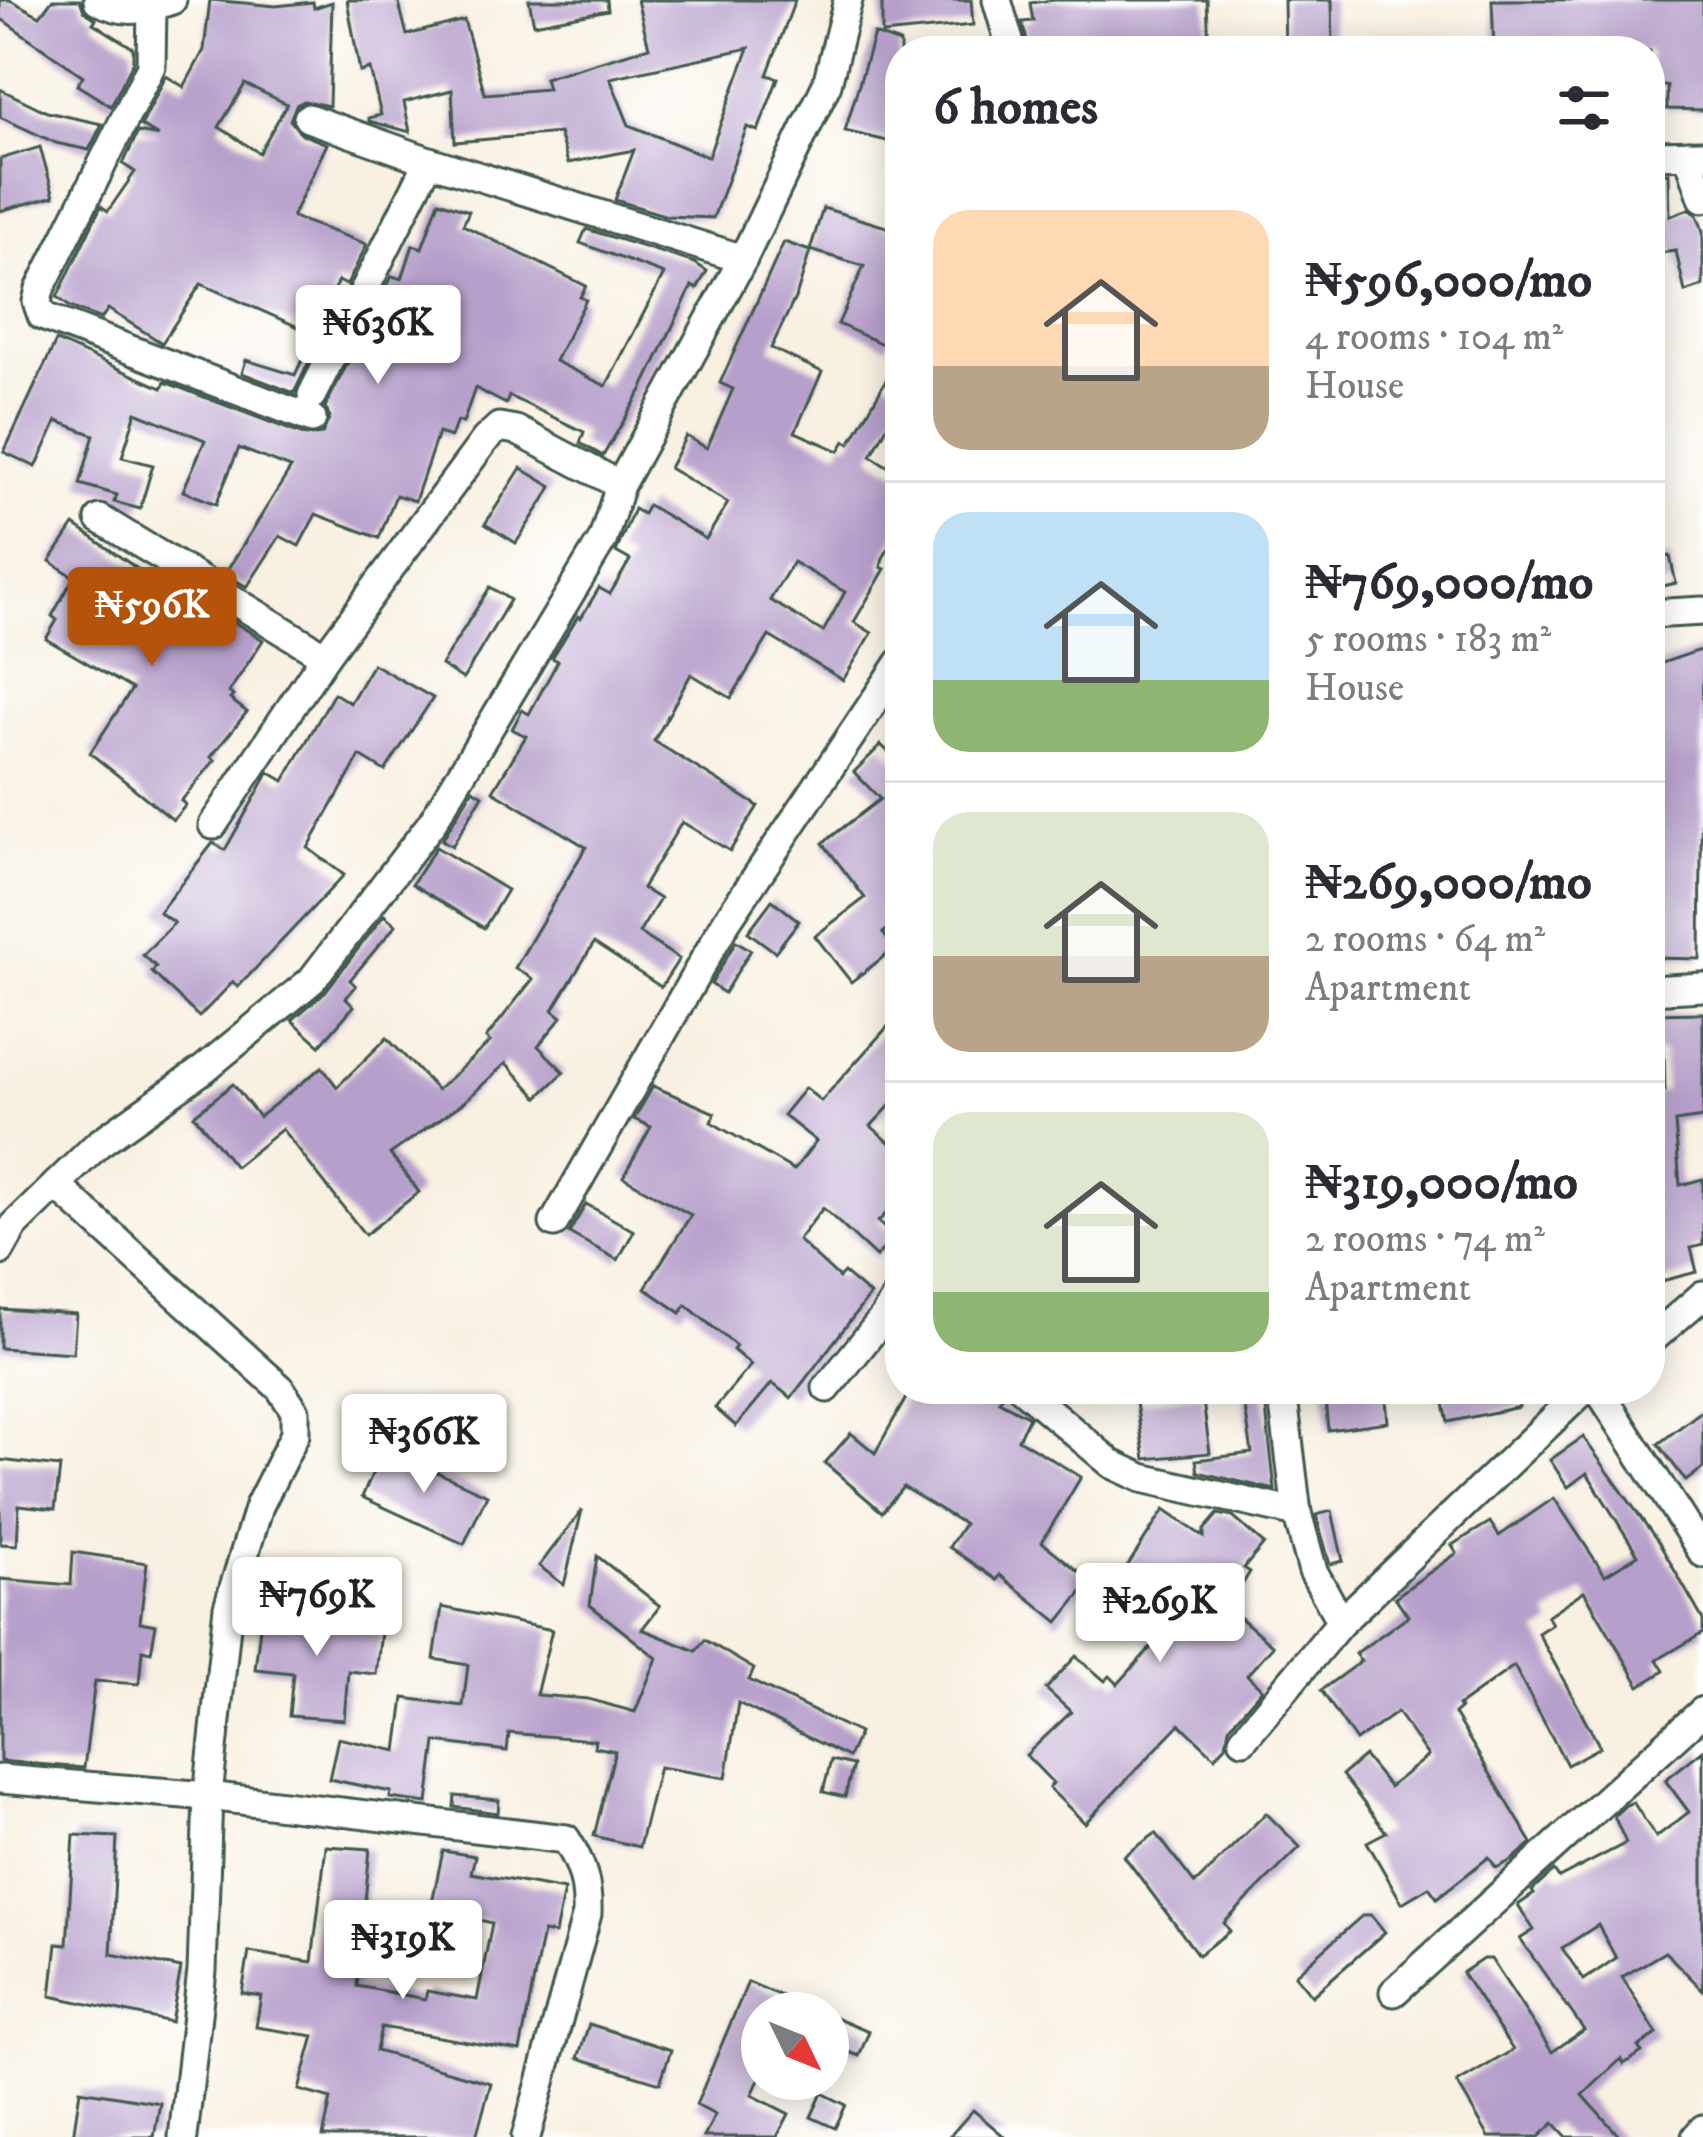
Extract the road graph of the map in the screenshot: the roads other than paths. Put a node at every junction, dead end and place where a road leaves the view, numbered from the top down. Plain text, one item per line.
1 (98, 0) edge
2 (848, 0) edge
3 (997, 0) edge
4 (162, 4) edge
5 (1008, 36) edge
6 (308, 118) dead end
7 (1696, 154) edge
8 (1665, 155) edge
9 (429, 161) junction
10 (1703, 198) edge
11 (743, 259) junction
12 (620, 485) junction
13 (100, 520) dead end
14 (1703, 610) edge
15 (1665, 613) edge
16 (325, 656) junction
17 (885, 685) edge
18 (213, 825) dead end
19 (1703, 987) edge
20 (1665, 988) edge
21 (56, 1185) junction
22 (554, 1223) dead end
23 (0, 1251) edge
24 (1703, 1295) edge
25 (1665, 1328) edge
26 (885, 1329) edge
27 (827, 1388) dead end
28 (1041, 1404) edge
29 (1284, 1404) edge
30 (1569, 1404) edge
31 (1608, 1404) edge
32 (1297, 1513) junction
33 (1703, 1553) edge
34 (1341, 1622) junction
35 (1703, 1711) edge
36 (1244, 1739) dead end
37 (0, 1779) edge
38 (208, 1796) junction
39 (1394, 1992) dead end
40 (1703, 2129) edge
41 (183, 2137) edge
42 (526, 2137) edge
43 (1696, 2137) edge

1 - 4 street
2 - 11 street
3 - 5 street
4 - 9 street
6 - 9 street
7 - 8 street
7 - 10 street
9 - 11 street
11 - 12 street
12 - 16 street
12 - 21 street
13 - 16 street
14 - 15 street
16 - 18 street
17 - 22 street
19 - 20 street
21 - 23 street
21 - 38 street
24 - 25 street
26 - 27 street
28 - 32 street
29 - 32 street
30 - 34 street
31 - 33 street
32 - 34 street
34 - 36 street
35 - 39 street
37 - 38 street
38 - 41 street
38 - 42 street
40 - 43 street

